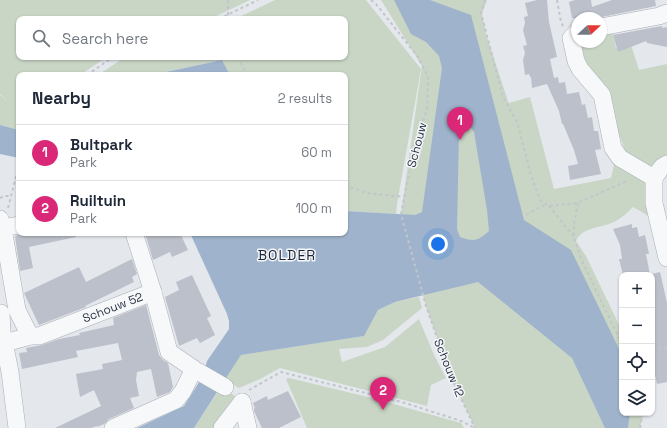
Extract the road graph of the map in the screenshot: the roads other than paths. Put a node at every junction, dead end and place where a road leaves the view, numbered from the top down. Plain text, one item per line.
1 (663, 14) edge
2 (607, 26) edge
3 (575, 48) edge
4 (667, 164) edge
5 (654, 178) junction
6 (662, 217) edge
7 (7, 224) edge
8 (664, 235) edge
9 (135, 236) edge
10 (667, 258) edge
11 (153, 292) junction
12 (18, 310) junction
13 (0, 314) edge
14 (2, 336) edge
15 (30, 336) junction
16 (197, 370) junction
17 (225, 387) dead end
18 (17, 428) edge
19 (113, 428) edge
20 (222, 428) edge
21 (248, 428) edge

1 - 2 street
3 - 5 street
4 - 5 street
5 - 6 street
6 - 8 street
7 - 12 street
8 - 10 street
9 - 11 street
11 - 15 street, Schouw 52
11 - 16 street, Schouw 52
12 - 13 street
12 - 15 street
13 - 14 street
14 - 15 street, Schouw 52
14 - 18 street
16 - 17 street, Schouw 52
16 - 19 street
20 - 21 street

